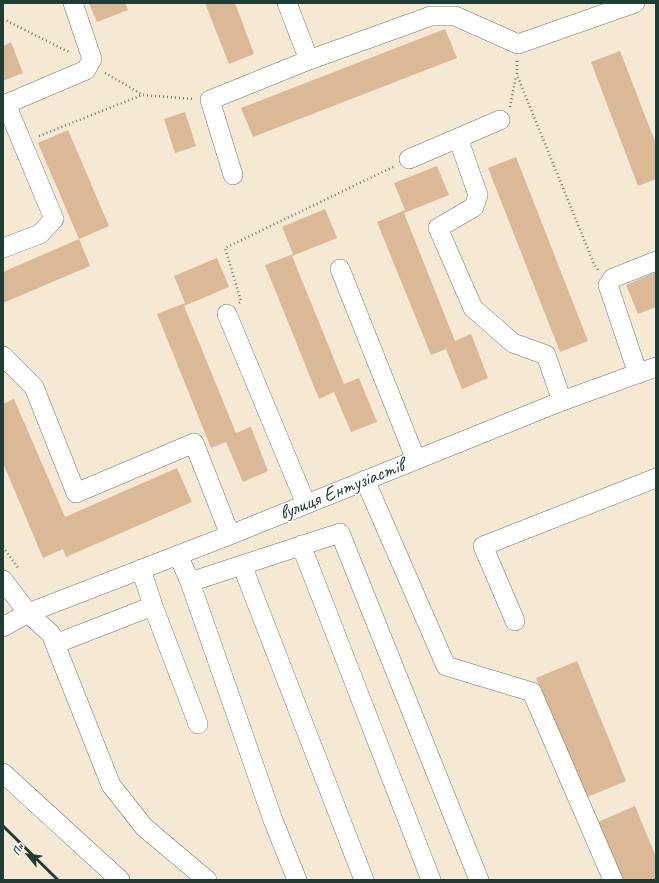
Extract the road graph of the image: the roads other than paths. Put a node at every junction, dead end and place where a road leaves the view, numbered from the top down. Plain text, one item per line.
1 (73, 3) edge
2 (287, 3) edge
3 (635, 3) edge
4 (310, 60) junction
5 (500, 120) road end
6 (458, 138) junction
7 (409, 159) road end
8 (233, 175) dead end
9 (3, 248) edge
10 (656, 260) edge
11 (340, 269) dead end
12 (227, 314) road end
13 (3, 356) edge
14 (656, 367) edge
15 (638, 374) junction
16 (562, 401) junction
17 (416, 460) junction
18 (656, 478) edge
19 (365, 480) junction
20 (306, 504) junction
21 (230, 535) junction
22 (301, 545) junction
23 (178, 555) junction
24 (242, 565) junction
25 (141, 569) junction
26 (3, 580) edge
27 (190, 582) junction
28 (153, 606) junction
29 (28, 613) junction
30 (515, 621) dead end
31 (3, 627) edge
32 (55, 644) junction
33 (198, 724) dead end
34 (3, 773) edge
35 (120, 880) edge
36 (207, 880) edge
37 (297, 880) edge
38 (364, 880) edge
39 (431, 880) edge
40 (478, 880) edge
41 (613, 880) edge

1 - 9 street
2 - 4 street
3 - 4 street
4 - 8 street
5 - 6 street
6 - 7 street
6 - 16 street
10 - 15 street
11 - 17 street
12 - 20 street
13 - 21 street
14 - 15 street, вулиця Ентузіастів
15 - 16 street, вулиця Ентузіастів
16 - 17 street, вулиця Ентузіастів
17 - 19 street, вулиця Ентузіастів
18 - 30 street
19 - 20 street, вулиця Ентузіастів
19 - 41 street
20 - 21 street, вулиця Ентузіастів
21 - 23 street, вулиця Ентузіастів
22 - 24 street
22 - 39 street
22 - 40 street
23 - 25 street, вулиця Ентузіастів
23 - 27 street
24 - 27 street
24 - 38 street
25 - 28 street
25 - 29 street, вулиця Ентузіастів
26 - 29 street
27 - 37 street
28 - 32 street
28 - 33 street
29 - 31 street, вулиця Ентузіастів
29 - 32 street
32 - 36 street
34 - 35 street

